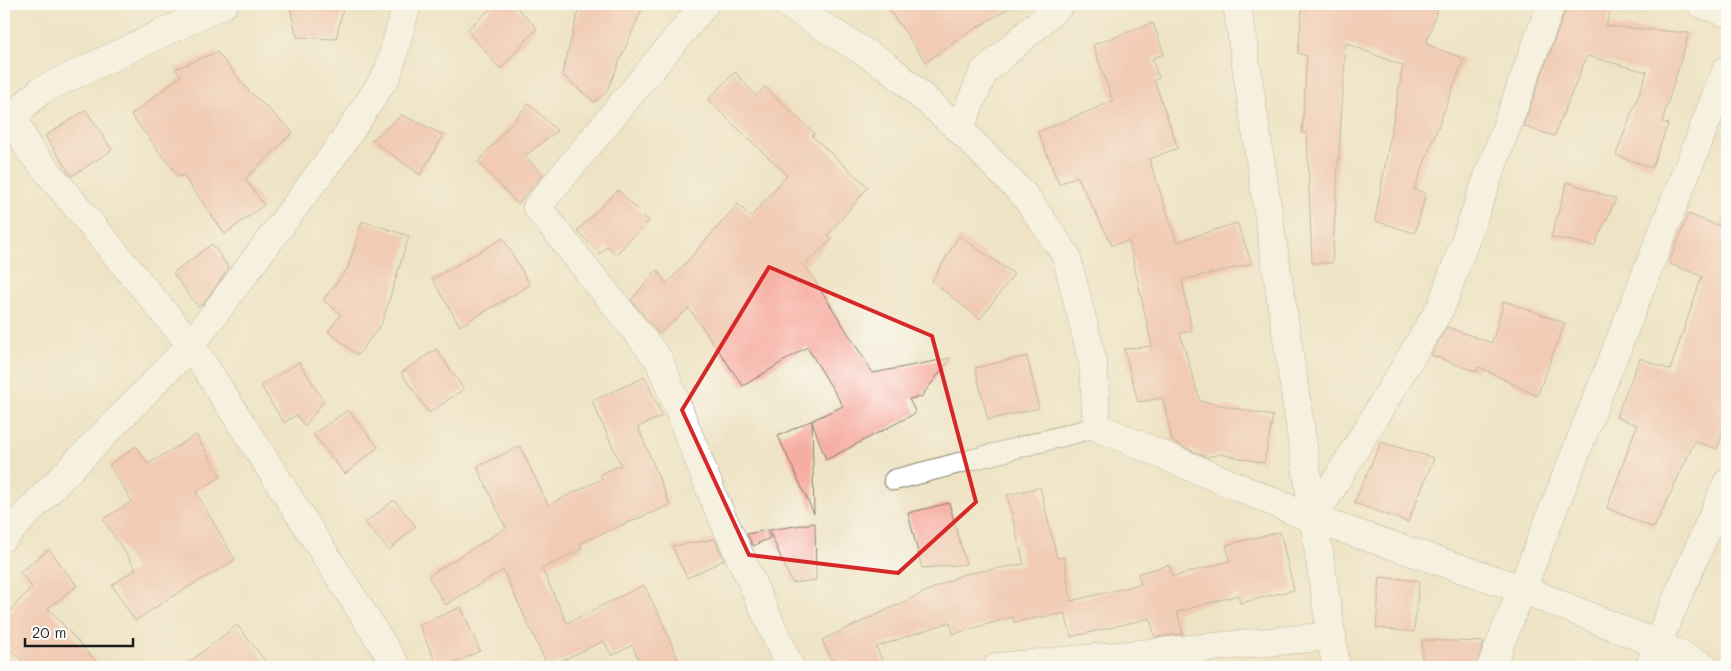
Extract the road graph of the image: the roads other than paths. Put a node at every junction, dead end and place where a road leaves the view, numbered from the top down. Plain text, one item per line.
1 (224, 4) edge
2 (407, 4) edge
3 (705, 4) edge
4 (787, 4) edge
5 (1061, 4) edge
6 (1236, 4) edge
7 (1551, 4) edge
8 (1701, 4) edge
9 (1727, 13) edge
10 (1727, 69) edge
11 (959, 128) junction
12 (191, 345) junction
13 (1097, 427) junction
14 (894, 480) dead end
15 (1727, 483) edge
16 (1313, 519) junction
17 (4, 537) edge
18 (1522, 589) junction
19 (1332, 636) junction
20 (1653, 656) edge
21 (397, 667) edge
22 (790, 667) edge
23 (997, 667) edge
24 (1336, 667) edge
25 (1491, 667) edge
26 (1704, 667) edge

1 - 12 street
2 - 12 street
3 - 22 street
4 - 11 street
5 - 11 street
6 - 16 street
7 - 16 street
8 - 9 street
10 - 18 street
11 - 13 street
12 - 17 street
12 - 21 street
13 - 14 lane
13 - 16 street
15 - 20 street
16 - 18 street
16 - 19 street
18 - 20 street
18 - 25 street
19 - 23 street
19 - 24 street
20 - 26 street

